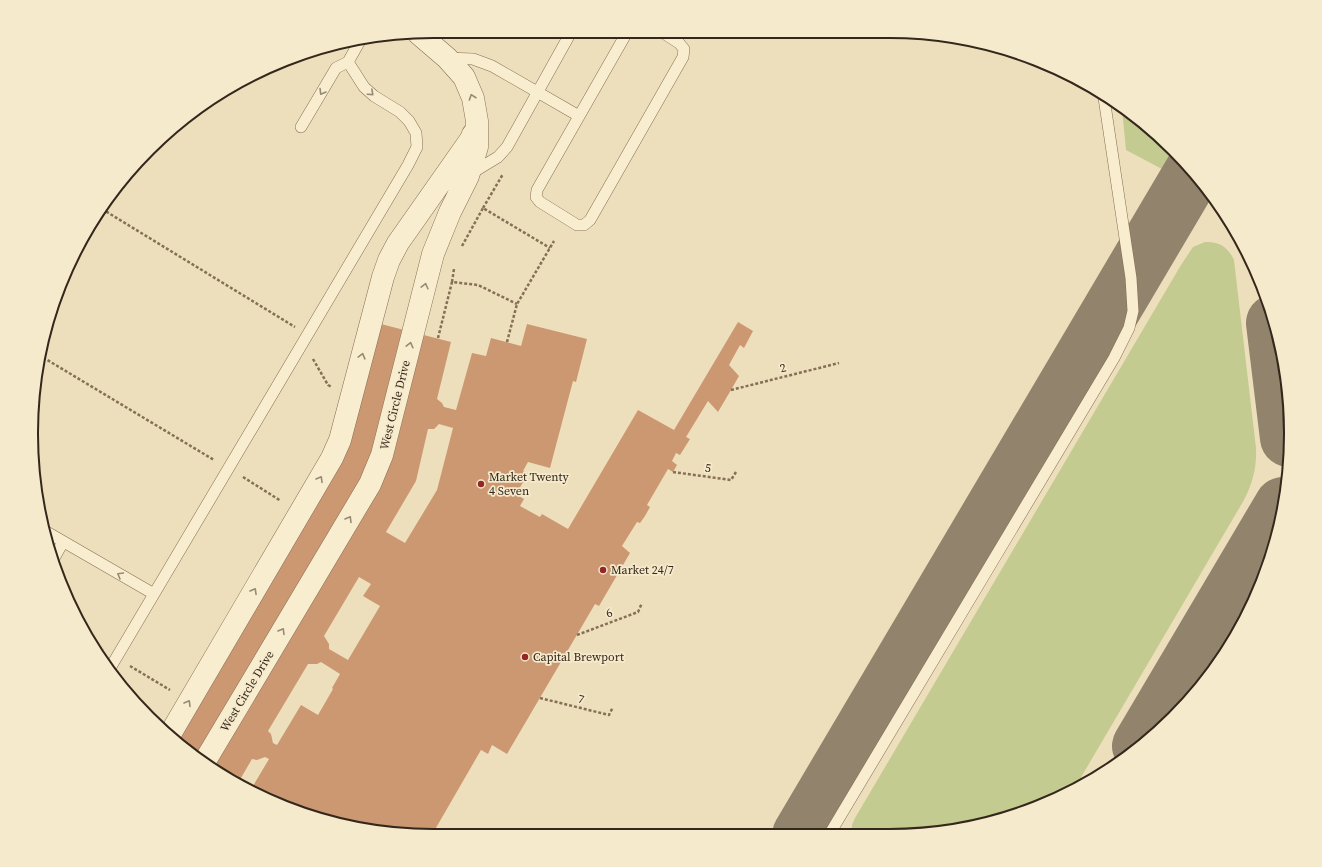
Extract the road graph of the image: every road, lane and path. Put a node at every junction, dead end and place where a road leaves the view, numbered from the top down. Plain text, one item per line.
1 (424, 38) edge
2 (568, 38) edge
3 (624, 38) edge
4 (672, 38) edge
5 (357, 46) edge
6 (447, 58) junction
7 (348, 62) junction
8 (538, 92) junction
9 (1105, 103) edge
10 (580, 116) junction
11 (477, 121) junction
12 (301, 127) dead end
13 (468, 176) junction
14 (106, 212) edge
15 (554, 241) dead end
16 (550, 248) junction
17 (458, 252) dead end
18 (454, 264) dead end
19 (452, 282) junction
20 (517, 304) junction
21 (280, 317) dead end
22 (438, 338) dead end
23 (507, 342) dead end
24 (45, 359) edge
25 (839, 363) dead end
26 (731, 390) dead end
27 (228, 468) junction
28 (673, 472) dead end
29 (736, 472) dead end
30 (300, 512) junction
31 (51, 535) edge
32 (63, 542) junction
33 (57, 554) edge
34 (154, 594) junction
35 (642, 603) dead end
36 (577, 635) dead end
37 (103, 650) edge
38 (116, 658) junction
39 (112, 663) edge
40 (540, 698) dead end
41 (189, 701) junction
42 (613, 707) dead end
43 (172, 730) edge
44 (207, 757) edge
45 (833, 829) edge

1 - 6 street, West Circle Drive
2 - 8 lane
3 - 10 lane
4 - 10 lane
5 - 7 lane
6 - 8 lane
11 -> 6 street, West Circle Drive
7 -> 12 lane
7 -> 27 lane
8 - 10 lane
8 - 13 lane
9 - 45 lane
11 - 13 street, West Circle Drive
30 -> 11 street
44 -> 13 street, West Circle Drive
14 - 21 path
15 - 16 path
16 - 17 path
16 - 20 path
18 - 19 path
19 - 20 path
19 - 22 path
20 - 23 path
24 - 27 path
25 - 26 path, 2
27 - 30 path
27 - 34 lane
28 - 29 path, 5
41 -> 30 street
31 - 32 lane
32 - 33 lane
34 -> 32 lane
34 - 38 lane
35 - 36 path, 6
37 - 38 path
38 - 39 lane
38 - 41 path
40 - 42 path, 7
43 -> 41 street

